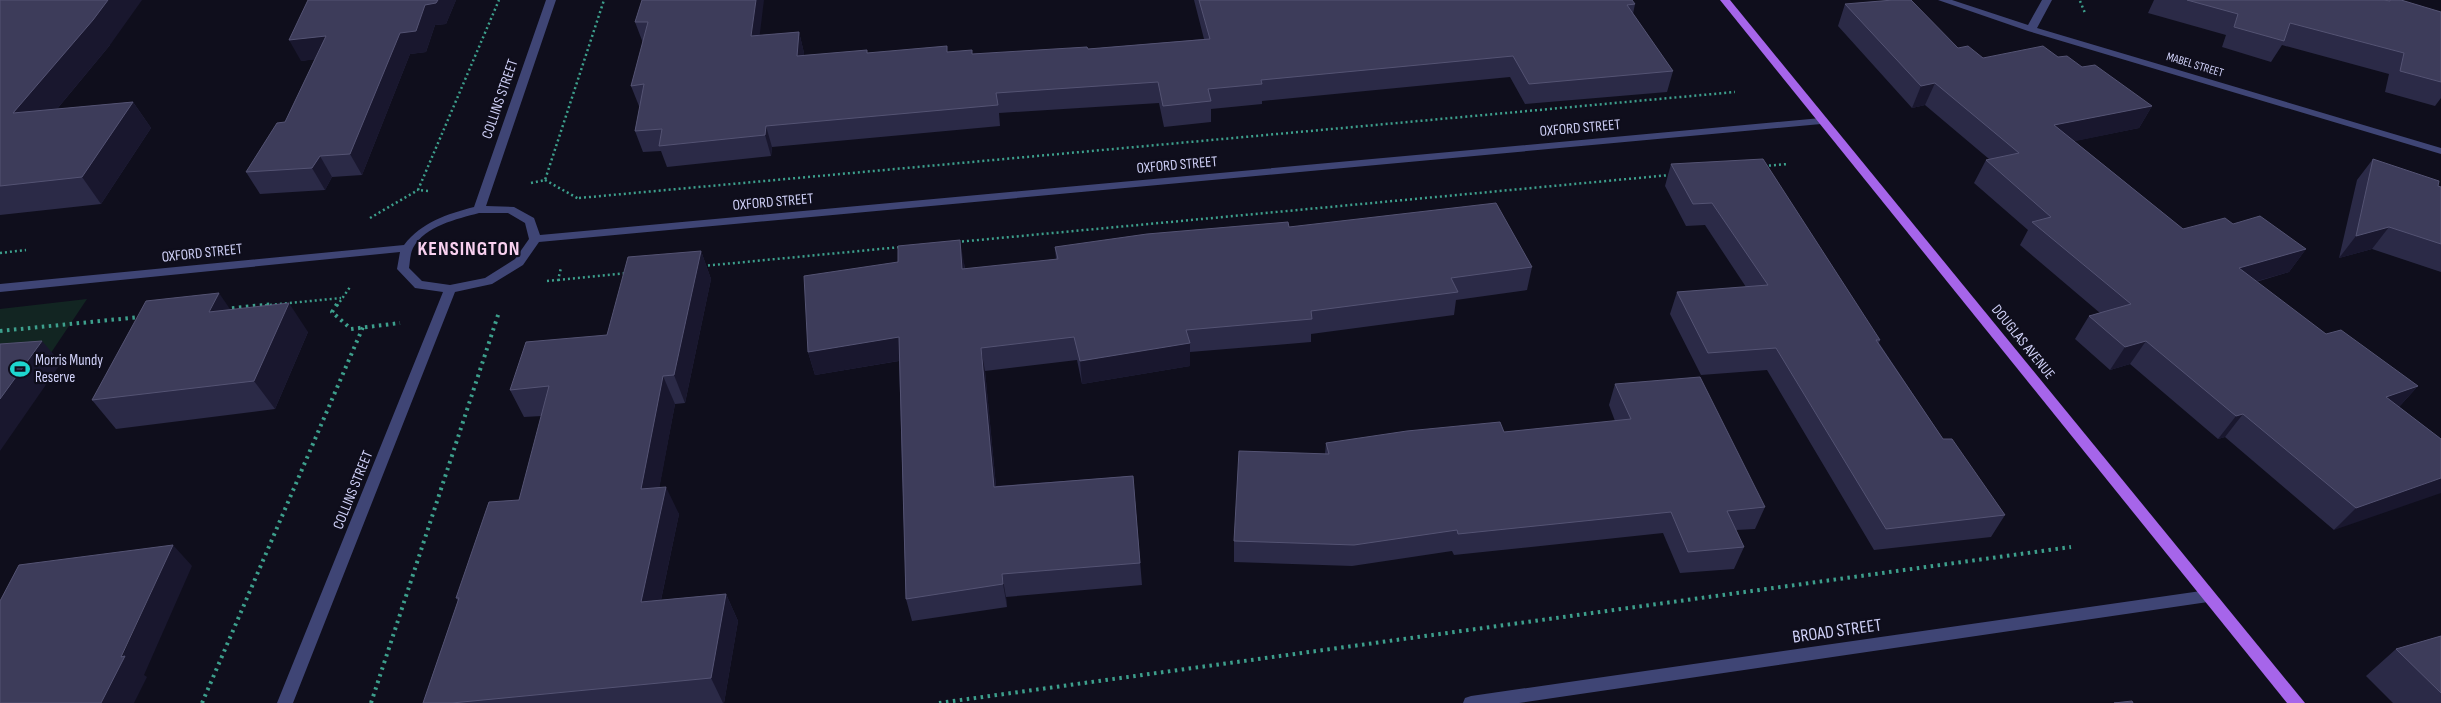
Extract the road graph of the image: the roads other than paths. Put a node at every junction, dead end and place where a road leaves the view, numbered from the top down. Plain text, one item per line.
1 (551, 0) edge
2 (1725, 0) edge
3 (1943, 0) edge
4 (2047, 0) edge
5 (2031, 29) junction
6 (1821, 120) junction
7 (2441, 151) edge
8 (479, 209) junction
9 (535, 239) junction
10 (407, 248) junction
11 (0, 288) edge
12 (450, 289) junction
13 (2208, 596) junction
14 (285, 703) edge
15 (1471, 703) edge
16 (2298, 703) edge

1 - 8 street, COLLINS STREET
2 - 6 main road, DOUGLAS AVENUE
3 - 5 street, MABEL STREET
4 - 5 street
5 - 7 street, MABEL STREET
6 - 9 street, OXFORD STREET
6 - 13 main road, DOUGLAS AVENUE
8 - 9 street
8 - 10 street
9 - 12 street
10 - 11 street, OXFORD STREET
10 - 12 street
12 - 14 street, COLLINS STREET
13 - 15 street, BROAD STREET
13 - 16 main road, DOUGLAS AVENUE

